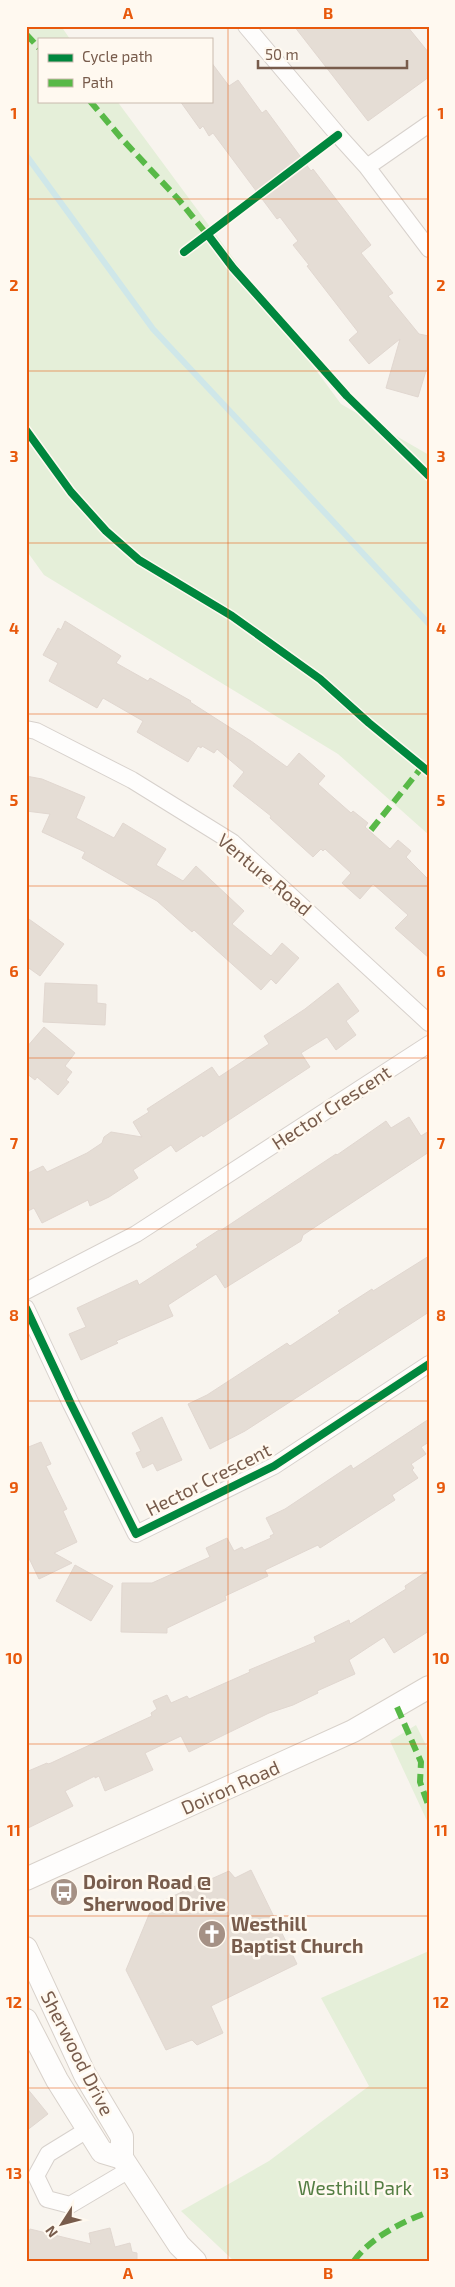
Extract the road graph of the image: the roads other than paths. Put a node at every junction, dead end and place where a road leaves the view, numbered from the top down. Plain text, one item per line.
1 (246, 26) edge
2 (429, 124) edge
3 (368, 167) junction
4 (429, 249) edge
5 (26, 729) edge
6 (429, 1023) edge
7 (429, 1044) edge
8 (26, 1291) edge
9 (26, 1308) edge
10 (429, 1364) edge
11 (429, 1687) edge
12 (26, 1879) edge
13 (26, 1948) edge
14 (26, 2020) edge
15 (87, 2130) junction
16 (125, 2164) junction
17 (195, 2261) edge

1 - 3 street
2 - 3 street
3 - 4 street
5 - 6 street, Venture Road
7 - 8 street, Hector Crescent
9 - 10 street, Hector Crescent
11 - 12 street, Doiron Road
13 - 16 street, Sherwood Drive
14 - 15 street, Sherwood Drive
15 - 16 street, Sherwood Drive
15 - 16 street
16 - 17 street, Sherwood Drive

